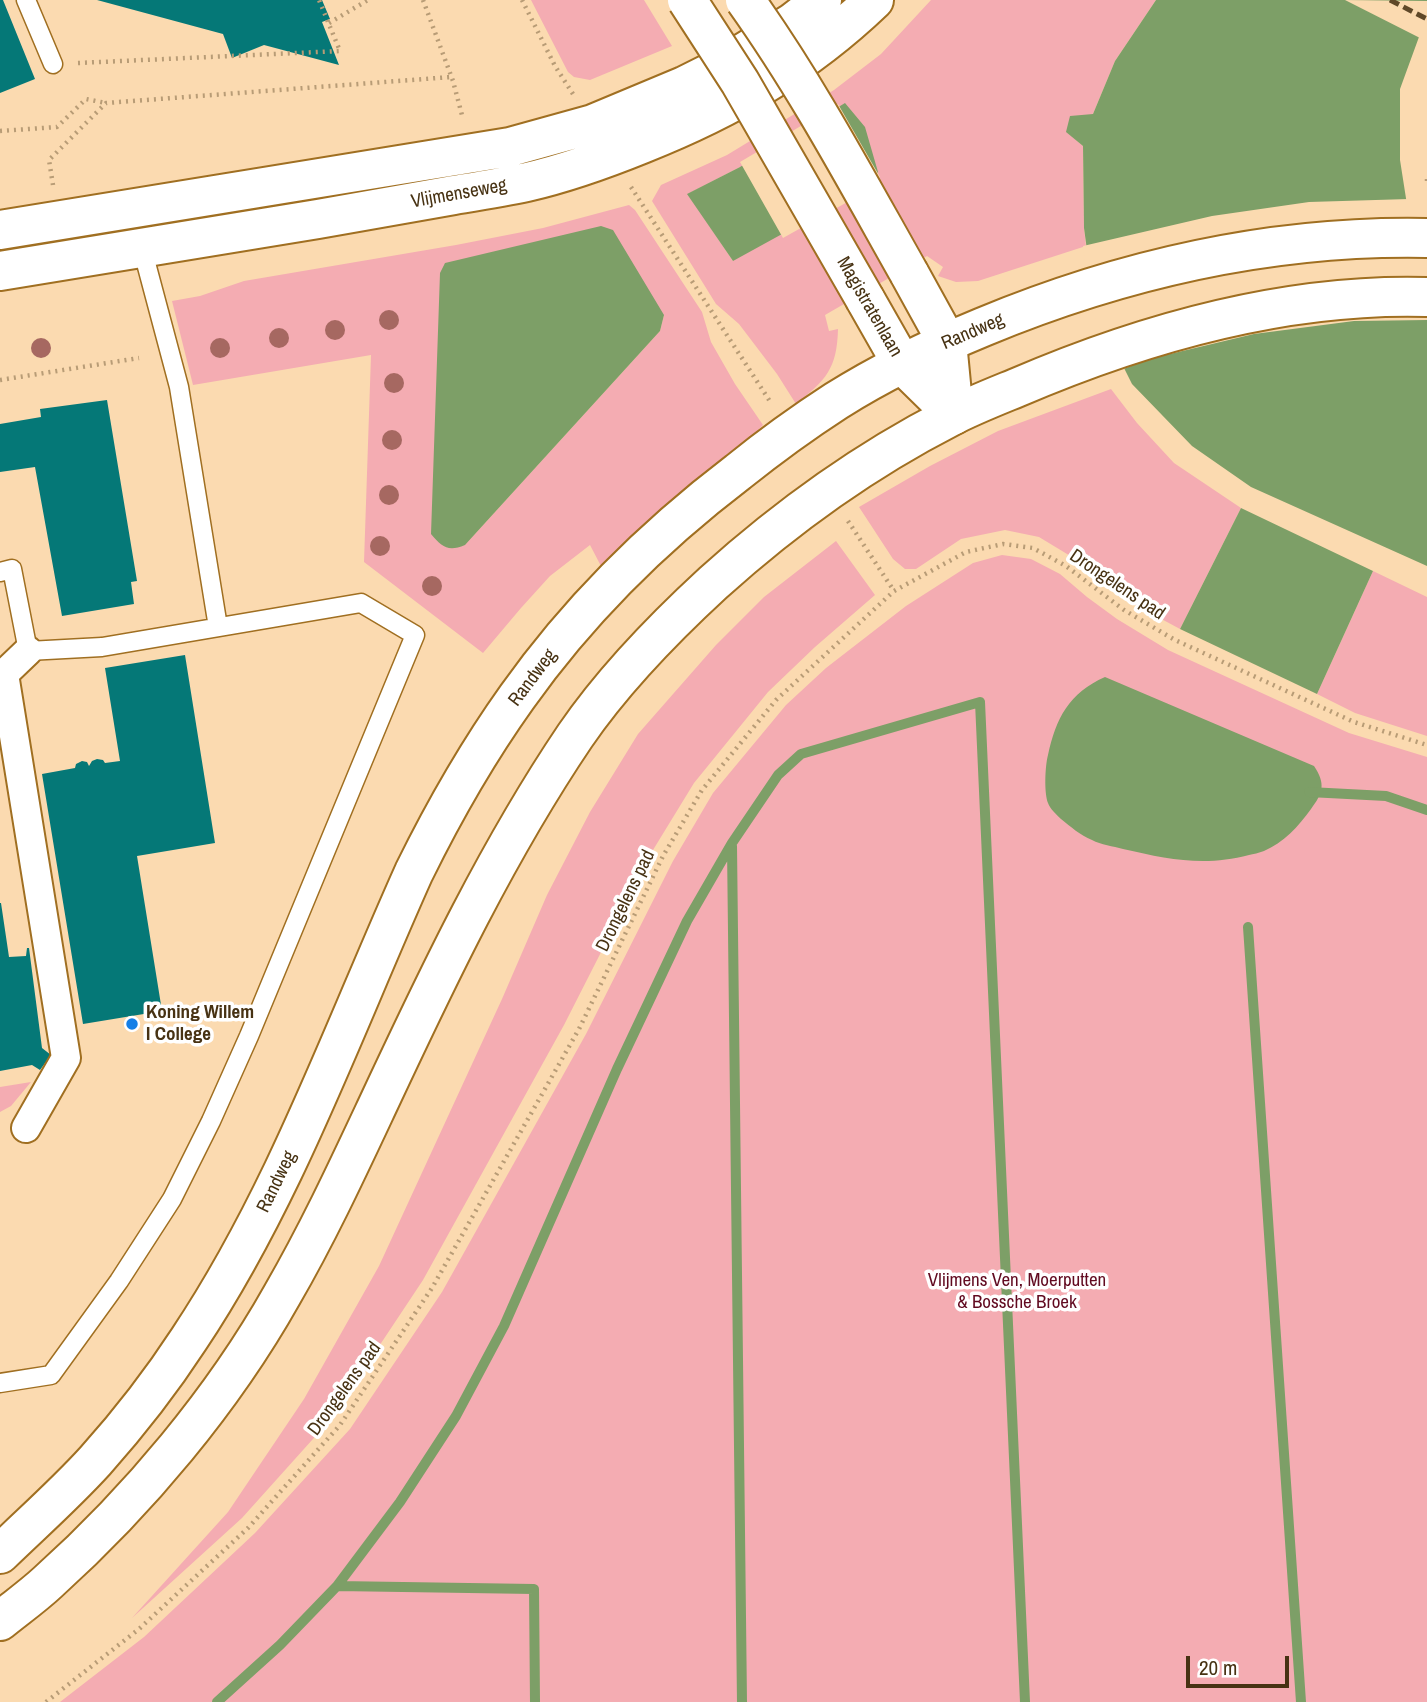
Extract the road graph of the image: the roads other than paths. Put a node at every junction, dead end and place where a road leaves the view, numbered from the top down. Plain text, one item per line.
1 (26, 0) edge
2 (687, 0) edge
3 (745, 0) edge
4 (822, 0) edge
5 (874, 0) edge
6 (53, 64) road end
7 (0, 230) edge
8 (1427, 238) edge
9 (142, 248) junction
10 (0, 271) edge
11 (1427, 297) edge
12 (947, 342) junction
13 (902, 364) junction
14 (954, 415) junction
15 (0, 572) edge
16 (218, 627) junction
17 (28, 651) junction
18 (26, 1128) dead end
19 (0, 1384) edge
20 (0, 1554) edge
21 (0, 1621) edge

1 - 6 lane
2 - 13 main road, Magistratenlaan, bridge
3 - 12 main road, bridge
4 - 7 main road, Vlijmenseweg
5 - 9 main road, Vlijmenseweg
8 - 12 main road, Randweg
9 - 10 main road, Vlijmenseweg
9 - 16 lane
11 - 14 main road
12 - 13 main road, Randweg
12 - 14 main road
13 - 14 main road, Magistratenlaan
13 - 20 main road, Randweg
14 - 21 main road
15 - 17 lane
16 - 17 lane
16 - 19 lane
17 - 18 street

